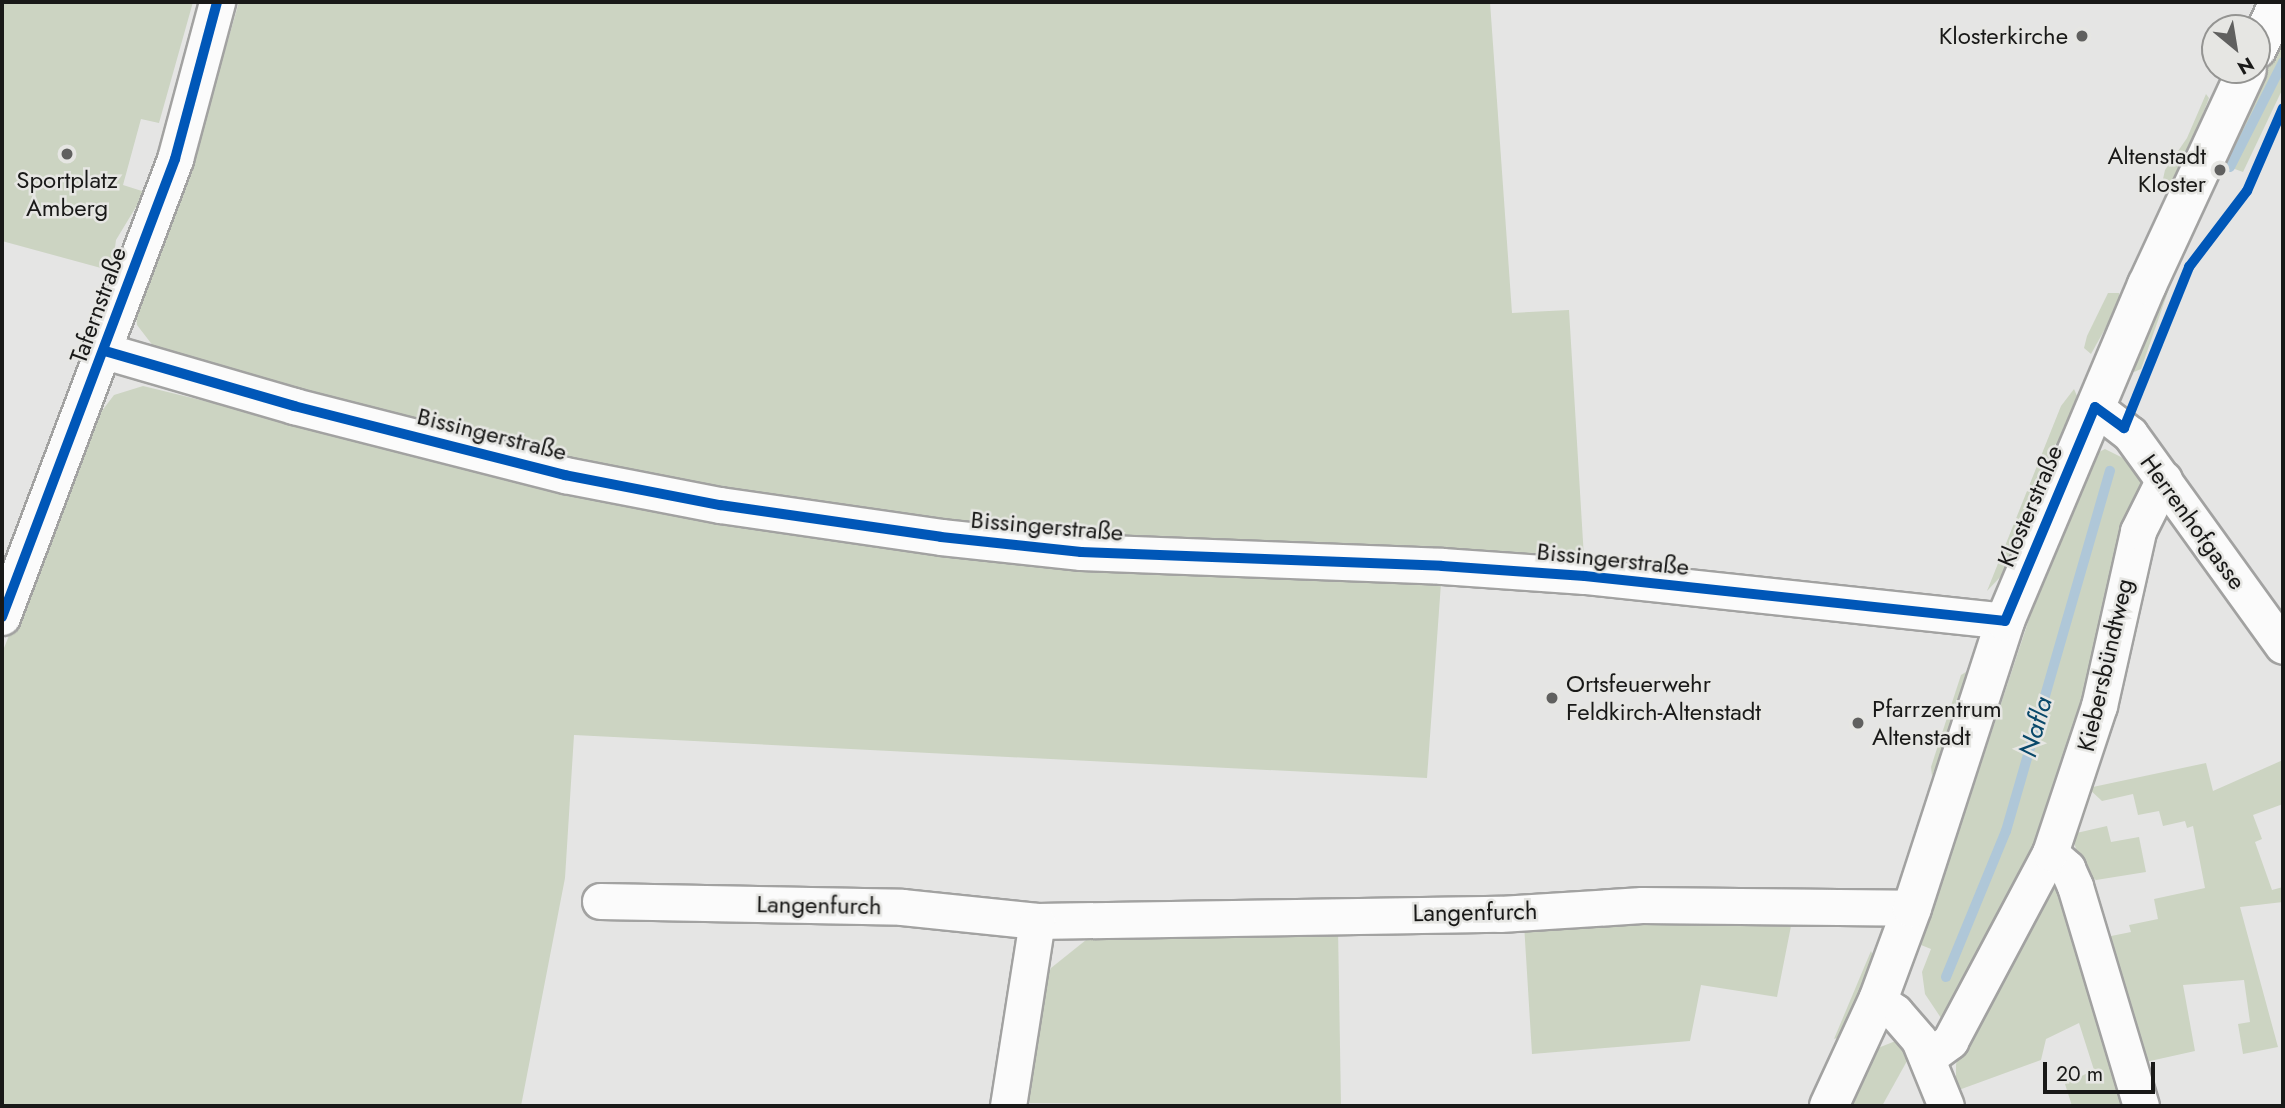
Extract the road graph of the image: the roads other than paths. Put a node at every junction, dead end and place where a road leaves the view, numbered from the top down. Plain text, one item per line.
1 (217, 2) edge
2 (2279, 2) edge
3 (2271, 19) edge
4 (2241, 84) edge
5 (105, 351) junction
6 (2095, 407) junction
7 (2164, 479) junction
8 (2, 617) edge
9 (2005, 621) junction
10 (2283, 646) edge
11 (2050, 853) junction
12 (600, 901) dead end
13 (1912, 908) junction
14 (1037, 921) junction
15 (1878, 1000) junction
16 (1927, 1058) junction
17 (1008, 1106) edge
18 (1829, 1106) edge
19 (1946, 1106) edge
20 (2141, 1106) edge

1 - 5 street, Tafernstraße
2 - 3 main road
4 - 6 main road, Klosterstraße
5 - 8 street, Tafernstraße
5 - 9 street, Bissingerstraße
6 - 7 street, Herrenhofgasse
6 - 9 main road, Klosterstraße
7 - 10 street, Herrenhofgasse
7 - 11 street, Kiebersbündtweg
9 - 13 main road, Klosterstraße
11 - 16 street, Kiebersbündtweg
11 - 20 street
12 - 14 street, Langenfurch
13 - 14 street, Langenfurch
13 - 15 main road, Klosterstraße
14 - 17 street
15 - 16 street
15 - 18 main road, Klosterstraße
16 - 19 street

